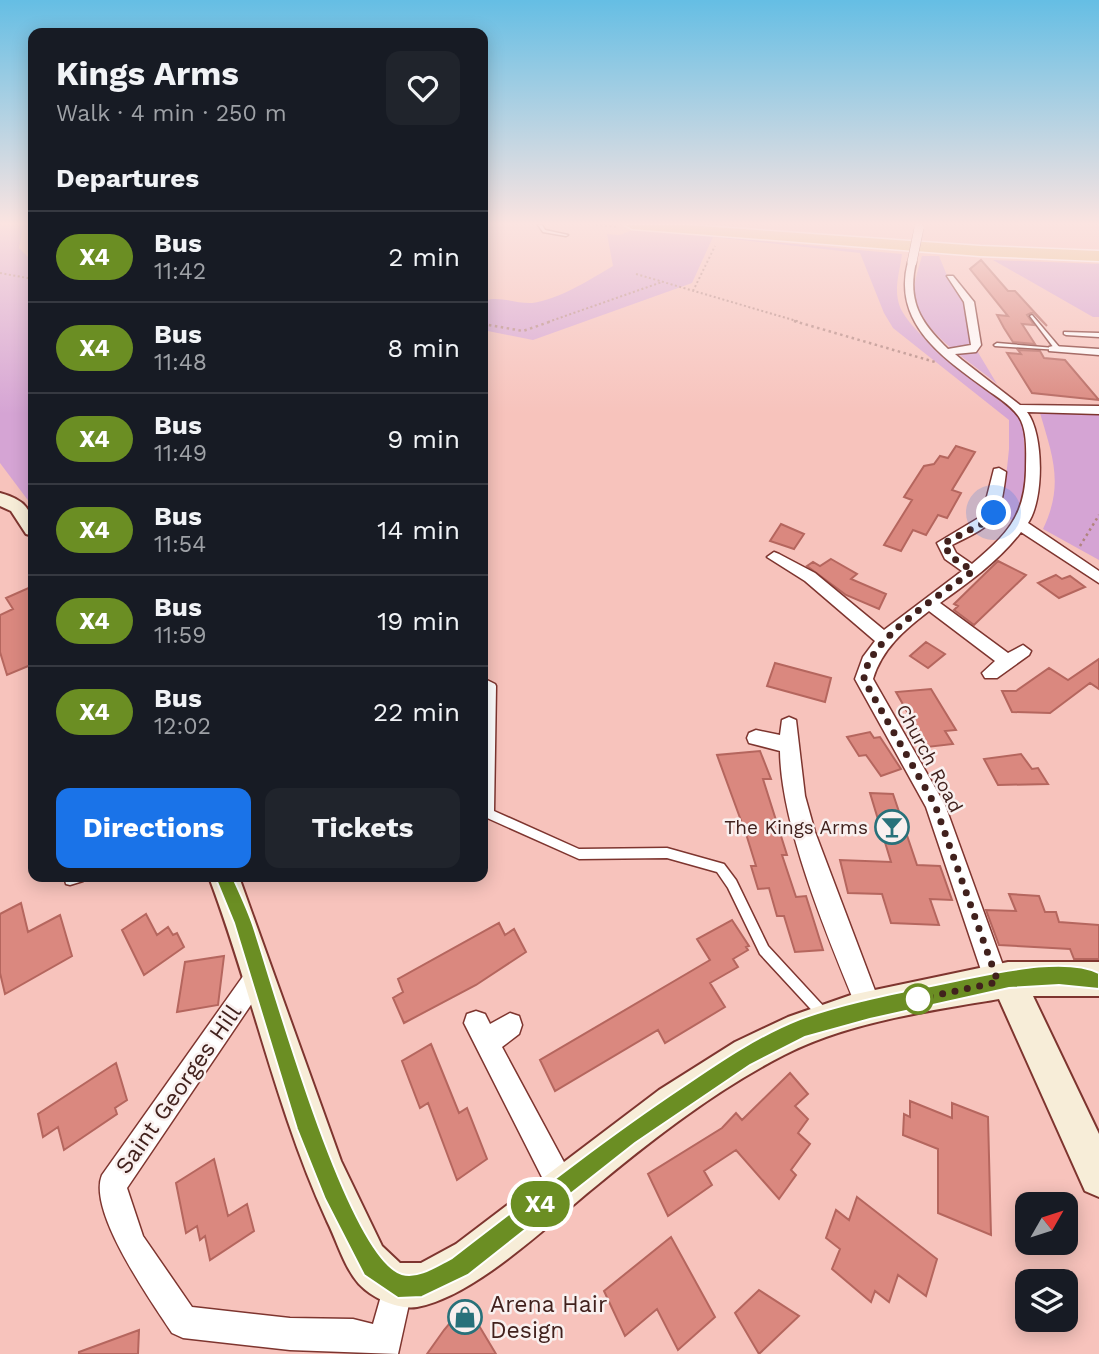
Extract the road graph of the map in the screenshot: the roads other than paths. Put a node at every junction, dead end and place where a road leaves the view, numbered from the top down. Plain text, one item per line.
1 (906, 288) edge
2 (958, 288) edge
3 (1032, 316) dead end
4 (1099, 335) edge
5 (1064, 341) junction
6 (997, 345) dead end
7 (946, 352) junction
8 (1099, 352) edge
9 (1018, 408) junction
10 (1099, 410) edge
11 (993, 475) dead end
12 (0, 499) edge
13 (28, 522) edge
14 (1021, 525) junction
15 (774, 557) dead end
16 (973, 571) junction
17 (1099, 578) edge
18 (929, 603) junction
19 (886, 641) junction
20 (1023, 651) dead end
21 (1008, 662) junction
22 (991, 673) dead end
23 (488, 684) edge
24 (756, 738) dead end
25 (226, 882) edge
26 (259, 973) junction
27 (1099, 979) edge
28 (1003, 981) junction
29 (870, 1009) junction
30 (829, 1020) junction
31 (510, 1025) dead end
32 (1099, 1177) edge
33 (562, 1187) junction
34 (398, 1286) junction
35 (383, 1349) edge

1 - 7 street, bridge
2 - 7 street
3 - 5 lane
4 - 5 lane
5 - 6 lane
5 - 8 street
7 - 9 street
9 - 10 street
9 - 14 street
11 - 16 street
12 - 13 street
14 - 16 street, Church Road
14 - 17 street
15 - 19 street
16 - 18 street, Church Road
18 - 19 street, Church Road
18 - 21 street
19 - 28 street, Church Road
20 - 21 street
21 - 22 street
23 - 30 lane
24 - 29 street
25 - 26 street, Saint Georges Hill
26 - 34 street, Saint Georges Hill
26 - 35 street, Saint Georges Hill
27 - 28 street
28 - 29 street
28 - 32 street
29 - 30 street
30 - 33 street
31 - 33 street
33 - 34 street
34 - 35 street

